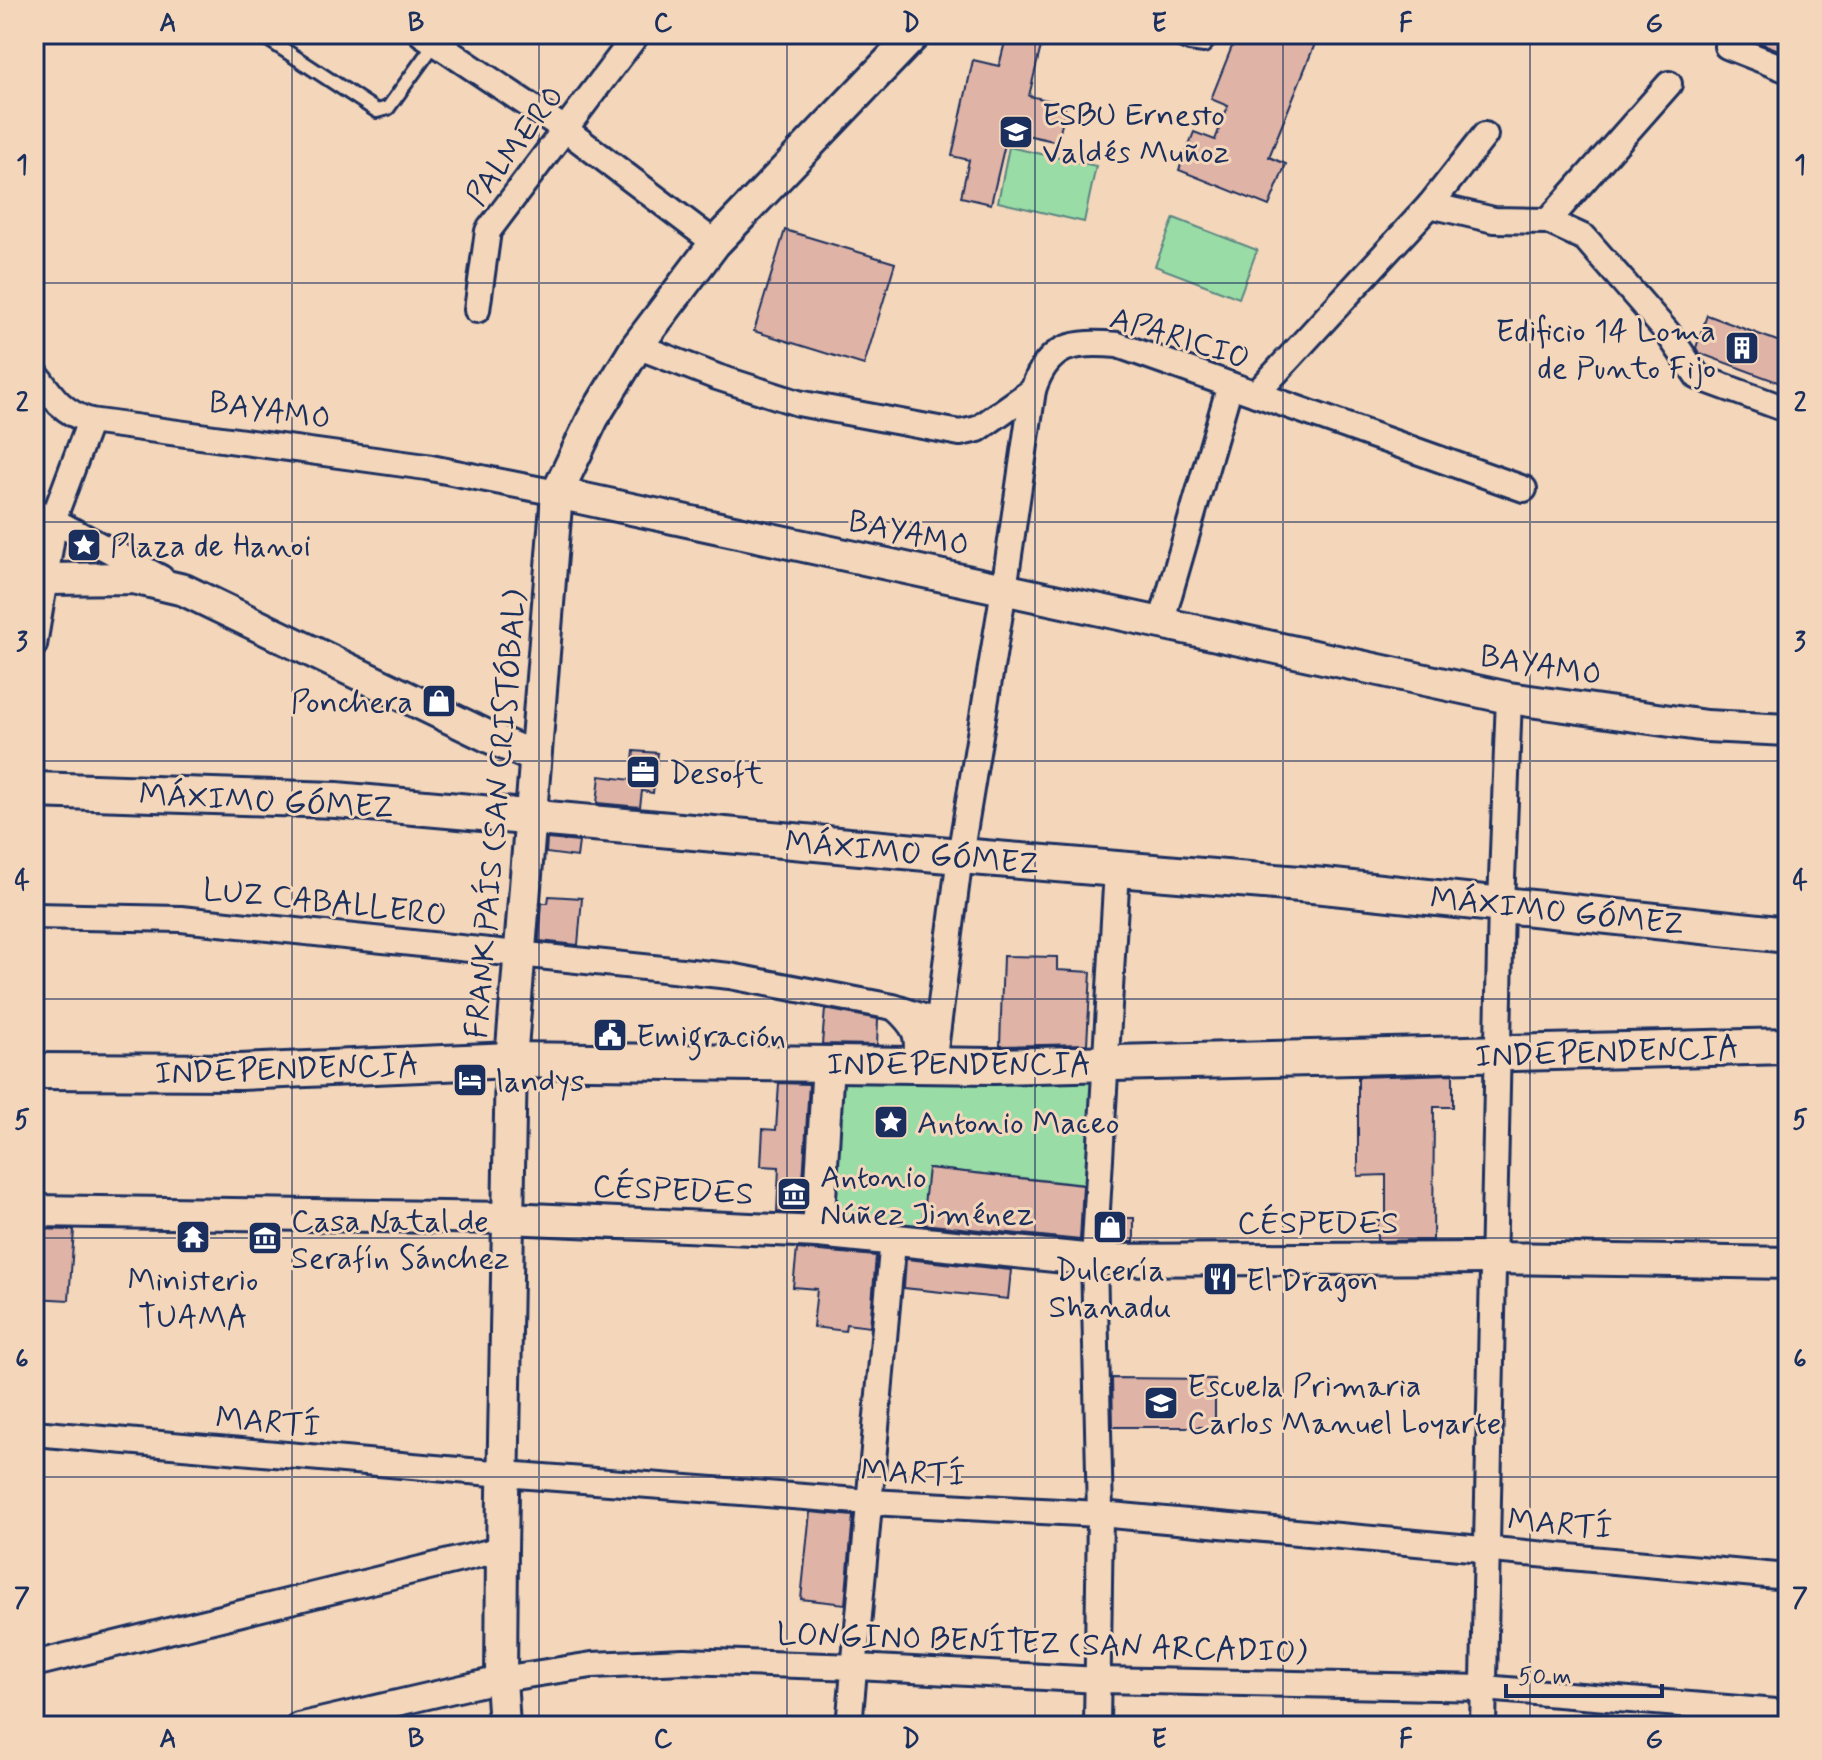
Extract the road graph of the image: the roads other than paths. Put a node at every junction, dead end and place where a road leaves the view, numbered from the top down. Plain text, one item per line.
1 (260, 34) edge
2 (287, 34) edge
3 (637, 34) edge
4 (915, 34) edge
5 (1166, 34) edge
6 (1215, 34) edge
7 (428, 38) edge
8 (278, 46) junction
9 (1727, 46) dead end
10 (1788, 70) edge
11 (1669, 84) dead end
12 (566, 130) junction
13 (1485, 135) dead end
14 (1430, 205) junction
15 (1548, 221) junction
16 (715, 243) junction
17 (477, 310) dead end
18 (637, 346) junction
19 (34, 371) edge
20 (1230, 385) junction
21 (1033, 390) junction
22 (1256, 394) junction
23 (1788, 410) edge
24 (90, 421) junction
25 (1524, 489) dead end
26 (557, 493) junction
27 (44, 515) edge
28 (39, 578) edge
29 (1004, 589) junction
30 (184, 590) junction
31 (1161, 623) junction
32 (34, 645) edge
33 (1509, 698) junction
34 (1788, 730) edge
35 (535, 757) junction
36 (34, 790) edge
37 (531, 819) junction
38 (960, 856) junction
39 (1117, 870) junction
40 (1501, 904) junction
41 (34, 916) edge
42 (1788, 935) edge
43 (519, 953) junction
44 (893, 1007) junction
45 (938, 1022) junction
46 (1788, 1046) edge
47 (1498, 1054) junction
48 (511, 1060) junction
49 (828, 1063) junction
50 (1104, 1064) junction
51 (924, 1065) junction
52 (34, 1071) edge
53 (34, 1211) edge
54 (508, 1218) junction
55 (818, 1232) junction
56 (893, 1239) junction
57 (1493, 1258) junction
58 (1094, 1260) junction
59 (1788, 1263) edge
60 (34, 1433) edge
61 (504, 1474) junction
62 (870, 1502) junction
63 (1100, 1514) junction
64 (1487, 1548) junction
65 (502, 1549) junction
66 (1788, 1577) edge
67 (34, 1664) edge
68 (857, 1667) junction
69 (501, 1679) junction
70 (1099, 1680) junction
71 (1484, 1688) junction
72 (1788, 1713) edge
73 (298, 1726) edge
74 (504, 1726) edge
75 (849, 1726) edge
76 (1097, 1726) edge
77 (1483, 1726) edge

1 - 8 lane
2 - 8 lane
3 - 12 street, PALMERO
4 - 16 street, FRANK PAÍS (SAN CRISTÓBAL)
5 - 6 lane
7 - 8 lane
7 - 12 street
9 - 10 street
11 - 15 street
12 - 16 street
12 - 17 street, PALMERO
13 - 14 street, APARICIO
14 - 15 street
14 - 22 street, APARICIO
15 - 23 street
16 - 18 street, FRANK PAÍS (SAN CRISTÓBAL)
18 - 21 street, APARICIO
18 - 26 street, FRANK PAÍS (SAN CRISTÓBAL)
19 - 24 street, BAYAMO
20 - 21 street, APARICIO
20 - 22 street, APARICIO
20 - 31 street
21 - 29 street
22 - 25 street
24 - 26 street, BAYAMO
24 - 27 street
26 - 29 street, BAYAMO
26 - 35 street, FRANK PAÍS (SAN CRISTÓBAL)
27 - 28 street
27 - 30 street
28 - 30 street
28 - 32 street
29 - 31 street, BAYAMO
29 - 38 street
30 - 35 street
31 - 33 street, BAYAMO
33 - 34 street, BAYAMO
33 - 40 street
35 - 37 street, FRANK PAÍS (SAN CRISTÓBAL)
36 - 37 main road, MÁXIMO GÓMEZ
37 - 38 main road, MÁXIMO GÓMEZ
37 - 43 street, FRANK PAÍS (SAN CRISTÓBAL)
38 - 39 main road, MÁXIMO GÓMEZ
38 - 45 street
39 - 40 main road, MÁXIMO GÓMEZ
39 - 50 street
40 - 42 main road, MÁXIMO GÓMEZ
40 - 47 street
41 - 43 street, LUZ CABALLERO
43 - 44 street, LUZ CABALLERO
43 - 48 street, FRANK PAÍS (SAN CRISTÓBAL)
44 - 45 street, LUZ CABALLERO
44 - 51 street
45 - 51 street
46 - 47 main road, INDEPENDENCIA
47 - 50 main road, INDEPENDENCIA
47 - 57 street
48 - 49 main road, INDEPENDENCIA
48 - 52 main road, INDEPENDENCIA
48 - 54 street, FRANK PAÍS (SAN CRISTÓBAL)
49 - 51 main road, INDEPENDENCIA
49 - 55 street
50 - 51 main road, INDEPENDENCIA
50 - 58 street
53 - 54 street, CÉSPEDES
54 - 55 street, CÉSPEDES
54 - 61 street, FRANK PAÍS (SAN CRISTÓBAL)
55 - 56 street, CÉSPEDES
56 - 58 street, CÉSPEDES
56 - 62 street
57 - 58 street, CÉSPEDES
57 - 59 street, CÉSPEDES
57 - 64 street
58 - 63 street
60 - 61 street, MARTÍ
61 - 62 street, MARTÍ
61 - 65 street, FRANK PAÍS (SAN CRISTÓBAL)
62 - 63 street, MARTÍ
62 - 68 street
63 - 64 street, MARTÍ
63 - 70 street
64 - 66 street, MARTÍ
64 - 71 street
65 - 67 street
65 - 69 street, FRANK PAÍS (SAN CRISTÓBAL)
68 - 69 street, LONGINO BENÍTEZ (SAN ARCADIO)
68 - 70 street, LONGINO BENÍTEZ (SAN ARCADIO)
68 - 75 street
69 - 73 street, LONGINO BENÍTEZ (SAN ARCADIO)
69 - 74 street, FRANK PAÍS (SAN CRISTÓBAL)
70 - 71 street, LONGINO BENÍTEZ (SAN ARCADIO)
70 - 76 street
71 - 72 street, LONGINO BENÍTEZ (SAN ARCADIO)
71 - 77 street

